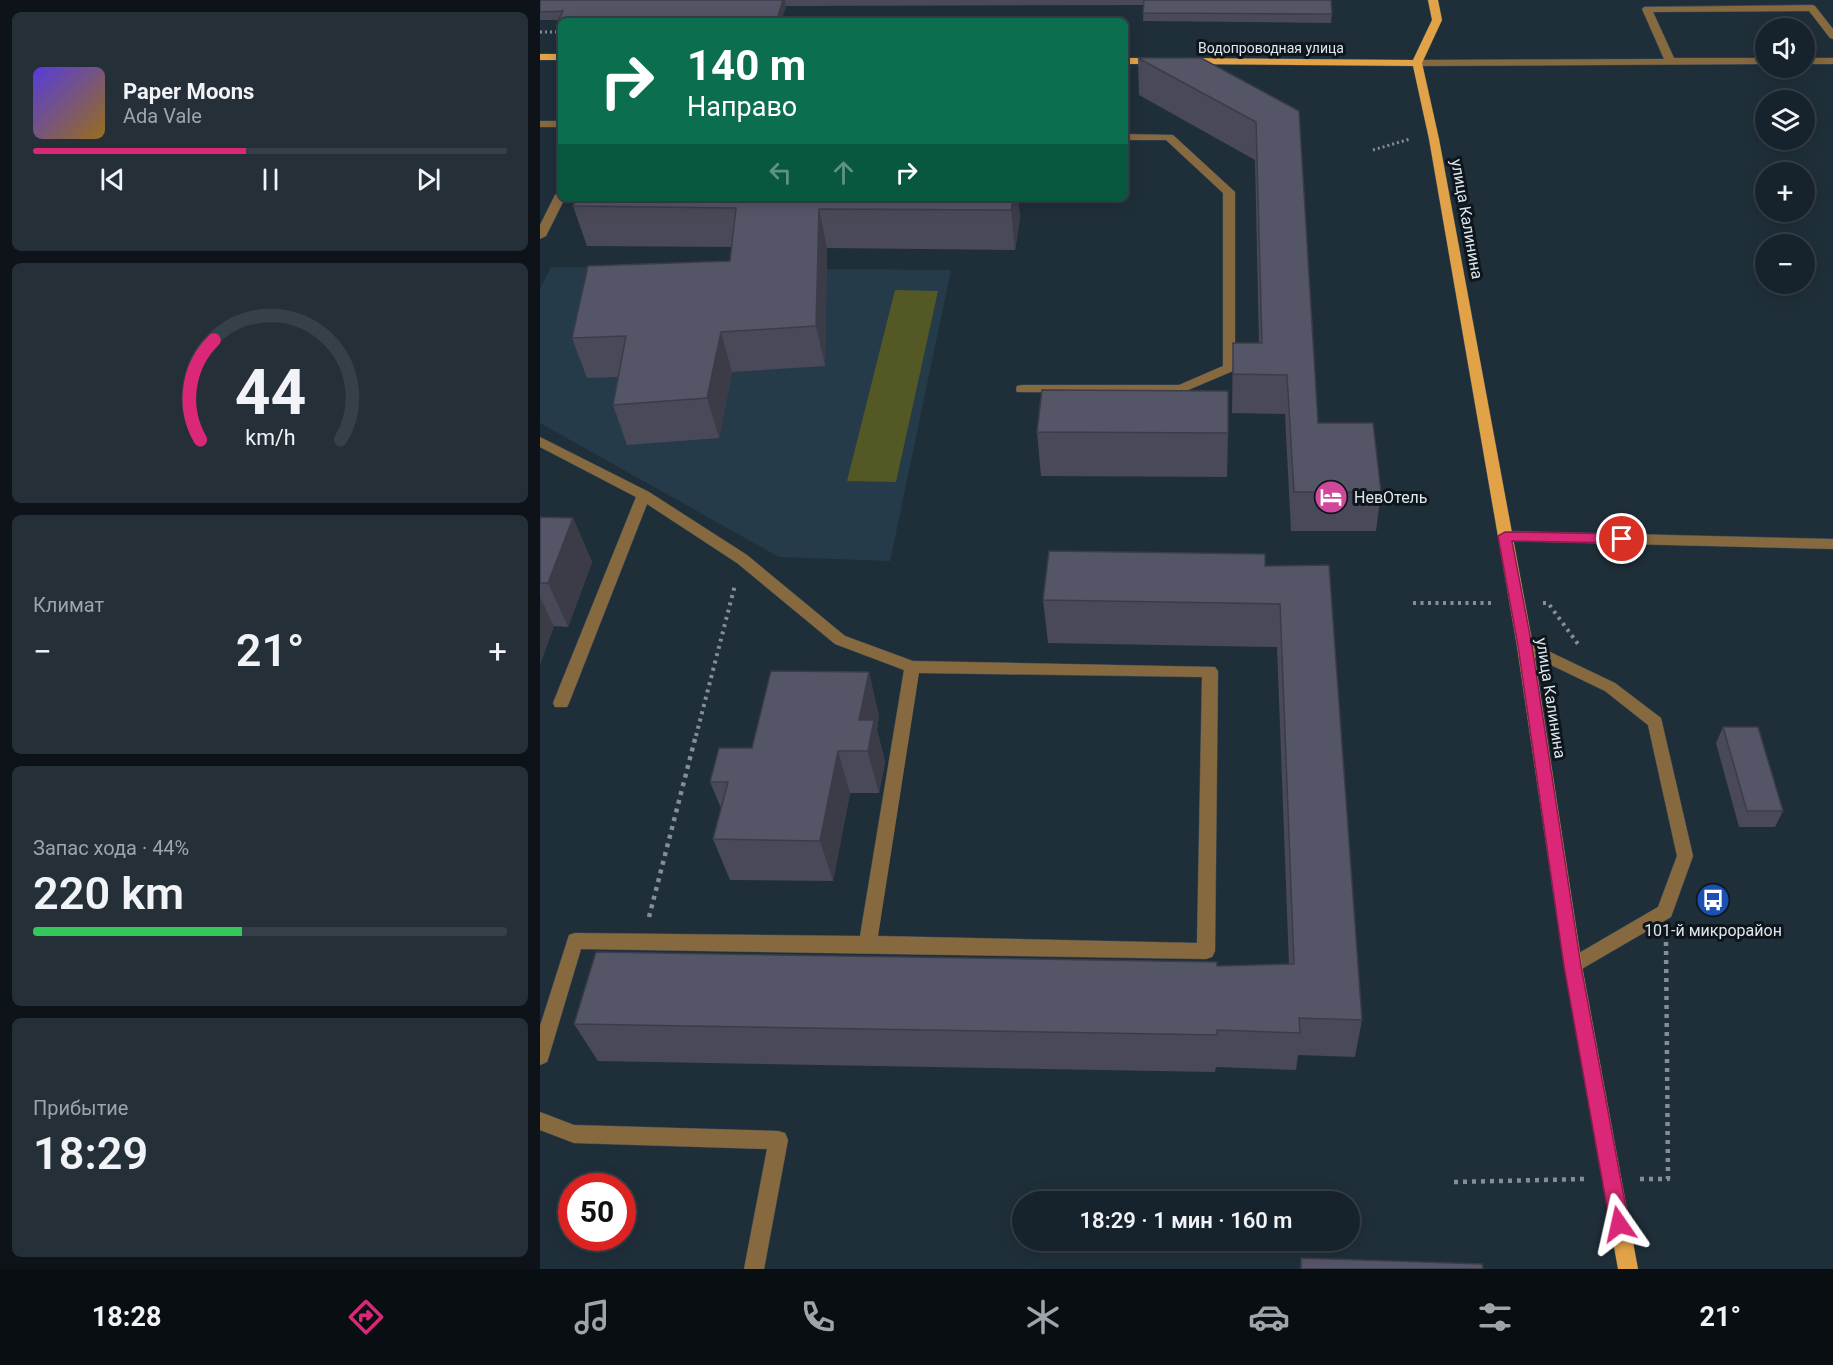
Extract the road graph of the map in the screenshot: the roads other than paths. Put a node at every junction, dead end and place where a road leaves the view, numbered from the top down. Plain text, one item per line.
1 (1433, 0) edge
2 (1833, 36) edge
3 (540, 57) edge
4 (558, 57) edge
5 (1128, 61) edge
6 (1755, 61) edge
7 (1815, 61) edge
8 (1833, 61) edge
9 (1671, 62) junction
10 (1417, 63) junction
11 (540, 124) edge
12 (558, 124) edge
13 (1128, 137) edge
14 (558, 201) edge
15 (540, 236) edge
16 (1022, 389) dead end
17 (540, 441) edge
18 (644, 495) junction
19 (1505, 536) junction
20 (1833, 543) edge
21 (1525, 646) junction
22 (912, 668) junction
23 (561, 703) dead end
24 (868, 944) junction
25 (1573, 966) junction
26 (540, 1056) edge
27 (540, 1121) edge
28 (754, 1269) edge
29 (1628, 1269) edge

1 - 10 main road
2 - 9 street
3 - 4 main road
5 - 10 main road, Водопроводная улица
6 - 9 street
7 - 8 street
9 - 10 street
10 - 19 main road, улица Калинина
11 - 12 street
13 - 16 street
14 - 15 street
17 - 18 street
18 - 22 street
18 - 23 street
19 - 20 street
19 - 21 main road, улица Калинина
21 - 25 main road, улица Калинина
21 - 25 street
22 - 24 street
22 - 24 street
24 - 26 street
25 - 29 main road, улица Калинина
27 - 28 street

